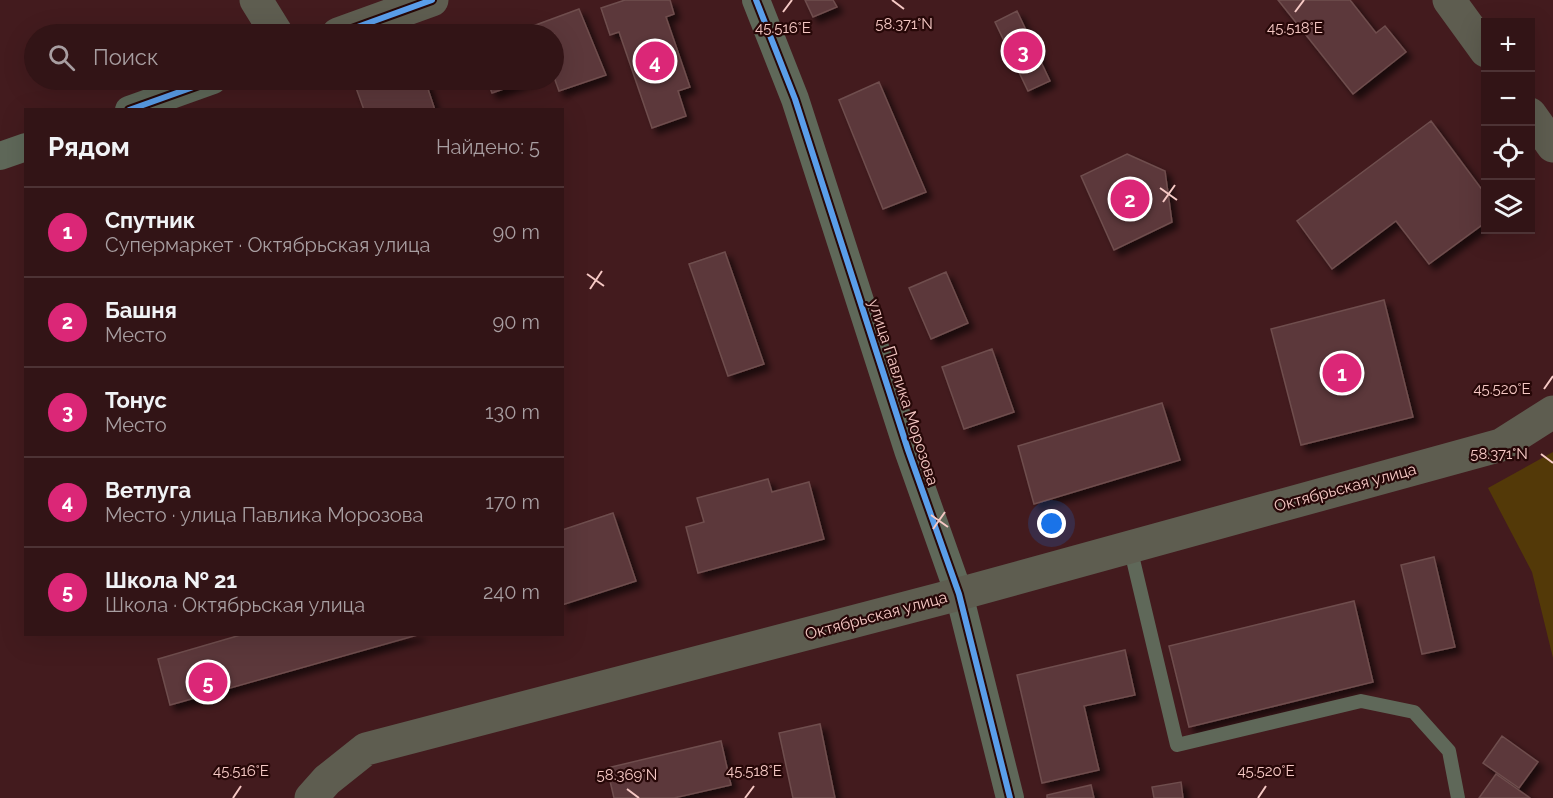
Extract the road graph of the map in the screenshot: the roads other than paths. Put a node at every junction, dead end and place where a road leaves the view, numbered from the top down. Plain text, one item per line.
1 (256, 0) edge
2 (432, 0) edge
3 (756, 0) edge
4 (1449, 0) edge
5 (271, 24) edge
6 (366, 24) edge
7 (1481, 45) edge
8 (185, 90) edge
9 (135, 108) edge
10 (1535, 121) edge
11 (1553, 146) edge
12 (24, 148) edge
13 (0, 156) edge
14 (1553, 412) edge
15 (1130, 547) junction
16 (959, 594) junction
17 (312, 798) edge
18 (1011, 798) edge
19 (1458, 798) edge

1 - 5 main road
2 - 6 main road
3 - 16 street, улица Павлика Морозова
4 - 7 main road
8 - 9 street
10 - 11 main road
12 - 13 street
14 - 15 main road, Октябрьская улица
15 - 16 main road, Октябрьская улица
15 - 19 lane
16 - 17 main road, Октябрьская улица
16 - 18 street, улица Павлика Морозова

